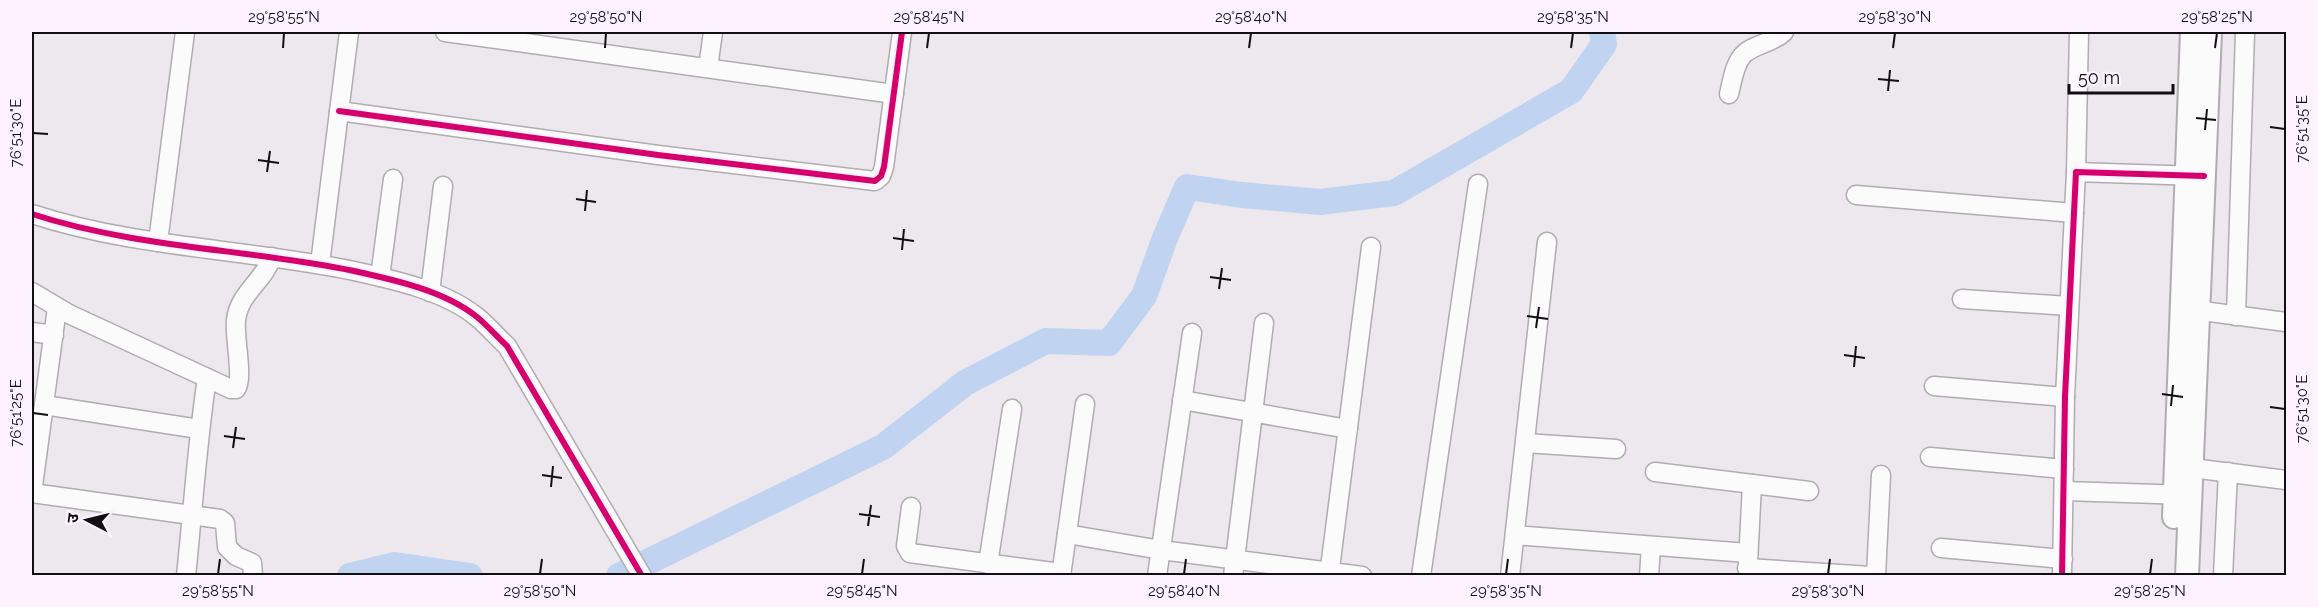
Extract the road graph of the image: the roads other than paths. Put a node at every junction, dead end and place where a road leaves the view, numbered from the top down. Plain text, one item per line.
1 (185, 32) edge
2 (349, 32) edge
3 (445, 32) edge
4 (713, 32) edge
5 (902, 32) edge
6 (1784, 32) edge
7 (2079, 32) edge
8 (2192, 32) edge
9 (2210, 32) edge
10 (2245, 32) edge
11 (708, 68) junction
12 (894, 94) junction
13 (1729, 94) dead end
14 (339, 111) junction
15 (2076, 172) junction
16 (2195, 176) junction
17 (393, 179) dead end
18 (1478, 184) dead end
19 (443, 186) dead end
20 (1856, 195) dead end
21 (2074, 213) junction
22 (32, 214) edge
23 (158, 242) junction
24 (1547, 242) dead end
25 (1371, 247) dead end
26 (272, 257) junction
27 (320, 264) junction
28 (380, 277) junction
29 (32, 292) edge
30 (430, 292) junction
31 (1962, 298) dead end
32 (2069, 306) junction
33 (57, 308) junction
34 (2190, 310) junction
35 (2236, 316) junction
36 (2286, 322) edge
37 (1264, 323) dead end
38 (32, 332) edge
39 (1192, 333) dead end
40 (54, 335) junction
41 (207, 378) junction
42 (1935, 386) dead end
43 (2065, 397) junction
44 (1182, 400) junction
45 (1085, 404) dead end
46 (1012, 409) dead end
47 (1253, 412) junction
48 (39, 414) edge
49 (199, 429) junction
50 (1348, 429) junction
51 (1525, 443) junction
52 (1616, 448) dead end
53 (1930, 457) dead end
54 (2192, 468) junction
55 (2064, 469) junction
56 (1655, 472) dead end
57 (2228, 472) junction
58 (1881, 475) dead end
59 (2286, 480) edge
60 (1752, 484) junction
61 (1809, 491) dead end
62 (2064, 491) junction
63 (32, 493) edge
64 (2182, 495) junction
65 (911, 507) dead end
66 (192, 516) junction
67 (1066, 534) junction
68 (1515, 536) junction
69 (1651, 546) junction
70 (1941, 548) dead end
71 (1161, 550) junction
72 (1747, 566) edge
73 (977, 567) edge
74 (2062, 567) edge
75 (1234, 568) edge
76 (1330, 573) edge
77 (1061, 574) edge
78 (186, 576) edge
79 (253, 576) edge
80 (642, 576) edge
81 (1157, 576) edge
82 (1362, 576) edge
83 (1421, 576) edge
84 (1510, 576) edge
85 (1649, 576) edge
86 (1874, 576) edge
87 (2171, 576) edge
88 (2187, 576) edge
89 (2223, 576) edge

1 - 23 street
2 - 14 street
3 - 11 street
4 - 11 street
5 - 12 street
6 - 13 street
7 - 15 street
8 - 16 main road
9 - 16 main road
10 - 35 street
11 - 12 street
12 - 14 street
14 - 27 street
15 - 16 street
15 - 21 street
16 - 34 main road
17 - 28 street
18 - 83 street
19 - 30 street
20 - 21 street
21 - 32 street
22 - 23 street
23 - 26 street
24 - 51 street
25 - 50 street
26 - 27 street
26 - 41 street
27 - 28 street
28 - 30 street
29 - 33 street
30 - 80 street
31 - 32 street
32 - 43 street
33 - 40 street
33 - 41 street
34 - 35 street
34 - 54 main road
34 - 64 main road
35 - 36 street
37 - 47 street
38 - 40 street
39 - 44 street
40 - 48 street
41 - 49 street
42 - 43 street
43 - 55 street
44 - 47 street
44 - 71 street
45 - 67 street
46 - 73 street
47 - 50 street
47 - 75 street
48 - 49 street
48 - 63 street
49 - 66 street
50 - 76 street
51 - 52 street
51 - 68 street
53 - 55 street
54 - 57 street
54 - 64 main road
55 - 62 street
56 - 60 street
57 - 59 street
57 - 89 street
58 - 86 street
60 - 61 street
60 - 72 street
62 - 64 street
62 - 74 street
63 - 66 street
64 - 87 main road
64 - 88 main road
65 - 73 street
66 - 78 street
66 - 79 street
67 - 71 street
67 - 77 street
68 - 69 street
68 - 84 street
69 - 72 street
69 - 85 street
70 - 74 street
71 - 75 street
71 - 81 street
72 - 86 street
73 - 77 street
75 - 76 street
76 - 82 street

